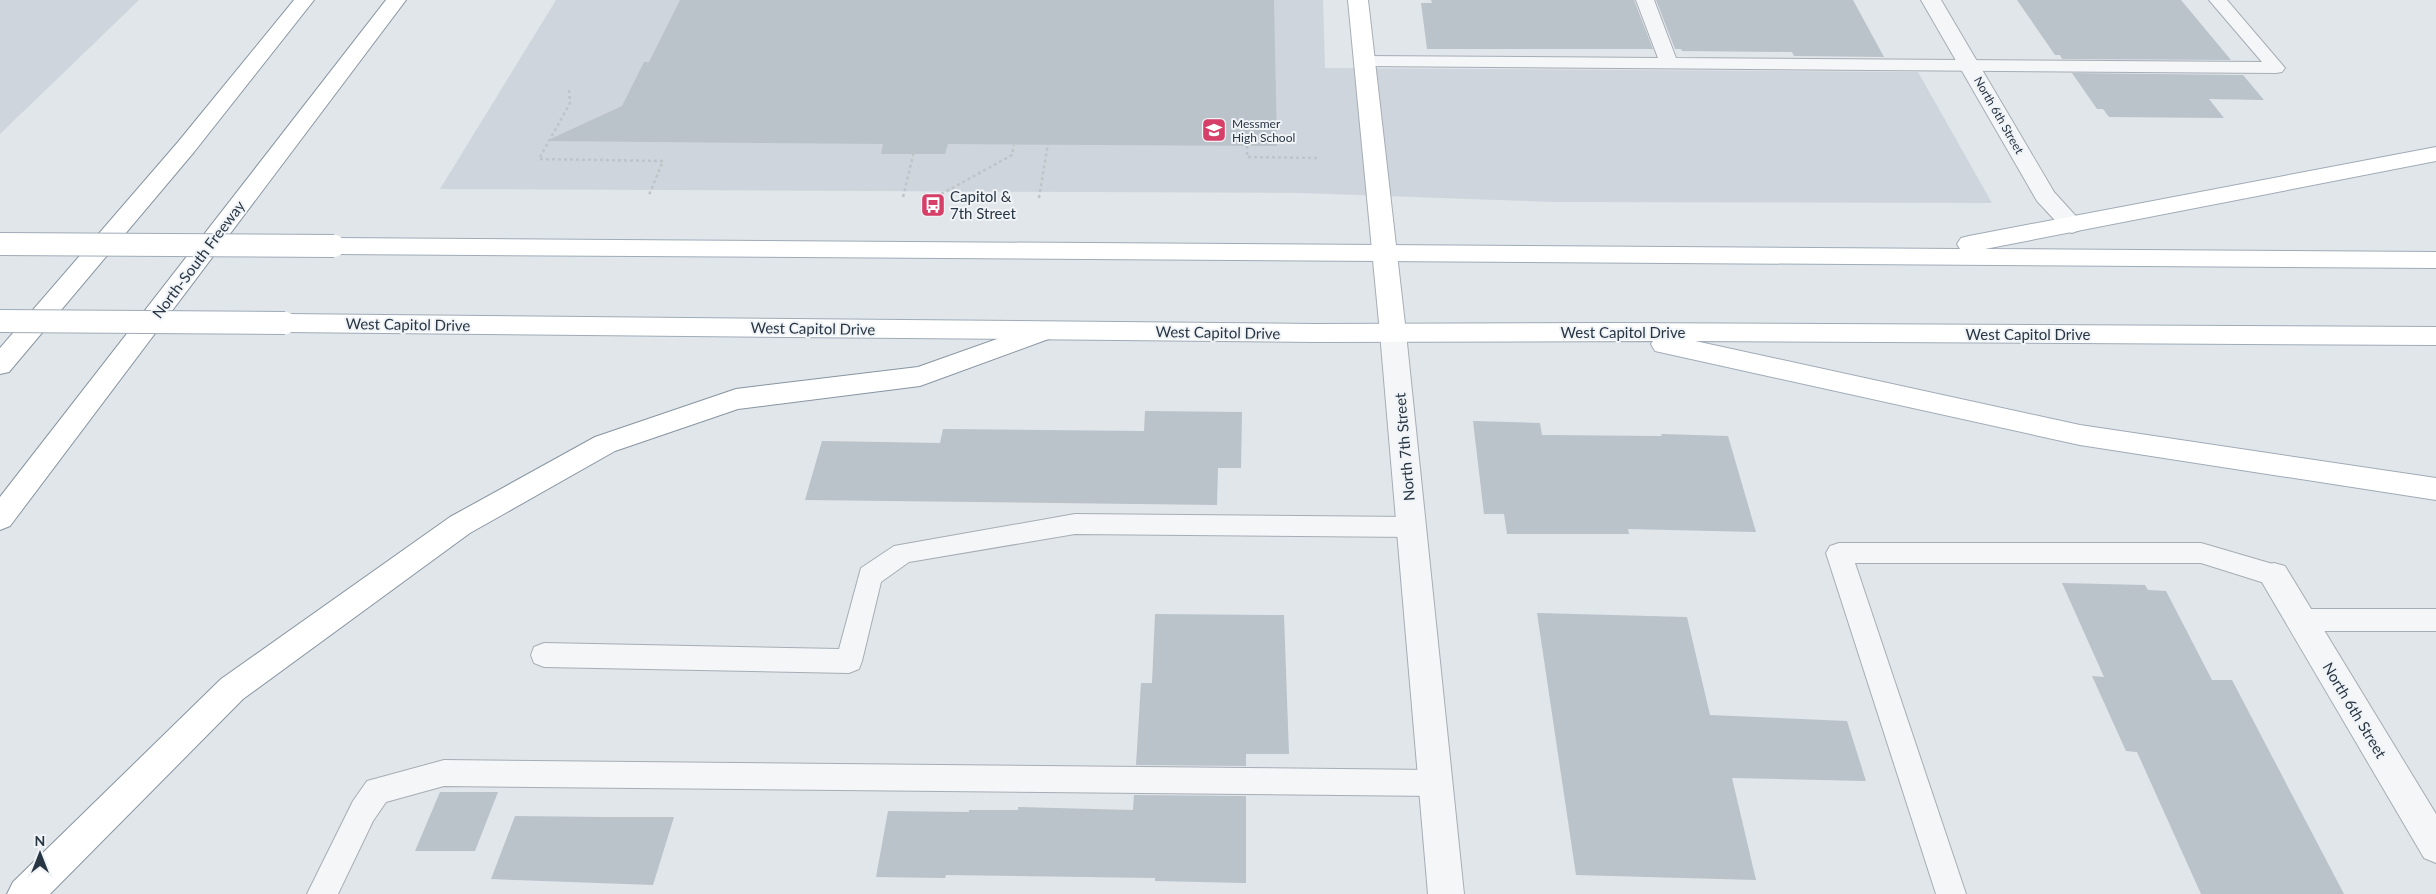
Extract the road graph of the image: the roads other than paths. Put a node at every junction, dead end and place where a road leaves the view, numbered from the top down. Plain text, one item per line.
1 (304, 0) edge
2 (396, 0) edge
3 (1358, 0) edge
4 (1645, 0) edge
5 (1932, 0) edge
6 (2218, 0) edge
7 (1364, 61) junction
8 (1669, 64) junction
9 (1971, 66) junction
10 (2436, 154) edge
11 (2072, 225) junction
12 (0, 244) edge
13 (1384, 252) junction
14 (1902, 256) junction
15 (2436, 260) edge
16 (0, 321) edge
17 (1045, 331) junction
18 (1393, 332) junction
19 (1611, 332) junction
20 (2436, 336) edge
21 (0, 365) edge
22 (2436, 489) edge
23 (0, 518) edge
24 (1411, 527) junction
25 (2274, 575) joint
26 (2301, 620) junction
27 (2436, 620) edge
28 (544, 655) dead end
29 (1435, 782) junction
30 (2436, 846) edge
31 (25, 894) edge
32 (322, 894) edge
33 (1446, 894) edge
34 (1951, 894) edge

1 - 21 main road
2 - 23 main road, North-South Freeway
3 - 7 main road, North 7th Street
4 - 8 lane
5 - 9 street, North 6th Street
6 - 9 lane
7 - 8 lane
7 - 13 main road, North 7th Street
8 - 9 lane
9 - 11 street, North 6th Street
10 - 11 main road
11 - 14 main road
12 - 13 main road, bridge
13 - 14 main road
13 - 18 main road, North 7th Street
14 - 15 main road
16 - 17 main road, West Capitol Drive, bridge
17 - 18 main road, West Capitol Drive
17 - 31 main road
18 - 19 main road, West Capitol Drive
18 - 24 street, North 7th Street
19 - 20 main road, West Capitol Drive
19 - 22 main road
24 - 28 lane
24 - 29 street, North 7th Street
25 - 26 street, North 6th Street
25 - 34 lane
26 - 27 lane
26 - 30 street, North 6th Street
29 - 32 lane
29 - 33 street, North 7th Street

